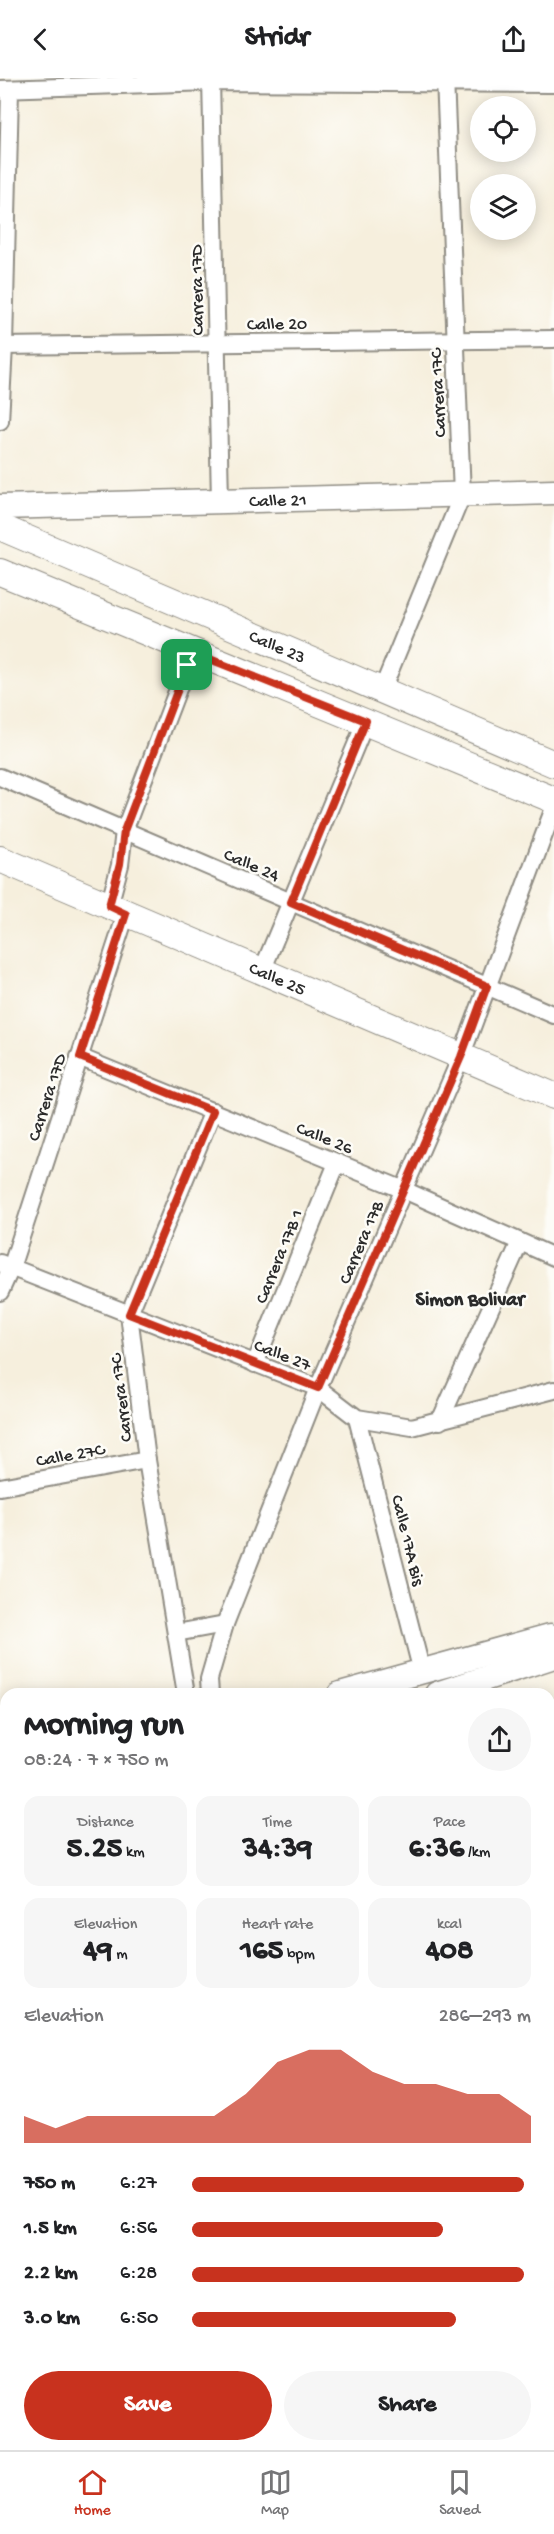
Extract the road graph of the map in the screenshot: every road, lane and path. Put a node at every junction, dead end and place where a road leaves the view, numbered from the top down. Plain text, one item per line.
1 (211, 80) edge
2 (445, 80) edge
3 (554, 84) edge
4 (5, 89) edge
5 (554, 339) edge
6 (454, 340) junction
7 (217, 343) junction
8 (2, 346) edge
9 (0, 421) edge
10 (554, 492) edge
11 (462, 495) junction
12 (220, 501) junction
13 (0, 507) edge
14 (0, 527) edge
15 (0, 572) edge
16 (192, 652) junction
17 (382, 690) junction
18 (366, 721) junction
19 (554, 764) edge
20 (0, 777) edge
21 (554, 800) edge
22 (554, 808) edge
23 (124, 831) junction
24 (0, 859) edge
25 (291, 902) junction
26 (118, 910) junction
27 (262, 971) junction
28 (487, 986) junction
29 (554, 1015) edge
30 (80, 1057) junction
31 (461, 1057) junction
32 (554, 1096) edge
33 (213, 1111) junction
34 (338, 1163) junction
35 (404, 1190) junction
36 (520, 1242) junction
37 (554, 1257) edge
38 (5, 1265) edge
39 (0, 1292) edge
40 (129, 1314) junction
41 (255, 1364) junction
42 (318, 1388) junction
43 (554, 1390) edge
44 (357, 1418) junction
45 (440, 1421) junction
46 (147, 1460) junction
47 (0, 1487) edge
48 (225, 1624) junction
49 (176, 1633) junction
50 (554, 1638) edge
51 (554, 1656) edge
52 (422, 1672) junction
53 (185, 1688) edge
54 (210, 1688) edge
55 (362, 1688) edge
56 (455, 1688) edge

1 - 2 street
1 - 4 street
1 - 7 street, Carrera 17D
2 - 3 street
2 - 6 street, Carrera 17C
4 - 8 street
5 - 6 street, Calle 20
6 - 7 street, Calle 20
6 - 11 street, Carrera 17C
7 - 8 street, Calle 20
7 - 12 street, Carrera 17D
8 - 9 street
10 - 11 main road, Calle 21
11 - 12 main road, Calle 21
11 - 17 street, Carrera 17C
12 - 13 main road, Calle 21
14 - 17 main road, Calle 23
15 - 16 main road, Calle 23
16 - 18 main road, Calle 23
16 - 23 street, Carrera 17D
17 - 19 main road, Calle 23
18 - 21 main road, Calle 23
18 - 25 street
20 - 23 street, Calle 24
22 - 28 street, Carrera 17B
23 - 25 street, Calle 24
23 - 26 street, Carrera 17D
24 - 26 main road, Calle 25
25 - 27 street
25 - 28 street, Calle 24
26 - 27 main road, Calle 25
26 - 30 street, Carrera 17D
27 - 31 main road, Calle 25
28 - 29 street, Calle 24
28 - 31 street, Carrera 17B
30 - 33 street, Calle 26
30 - 38 street, Carrera 17D
31 - 32 main road, Calle 25
31 - 35 street, Carrera 17B
33 - 34 street, Calle 26
33 - 40 street, Carrera 17C
34 - 35 street, Calle 26
34 - 41 street, Carrera 17B 1
35 - 36 street, Calle 26
35 - 42 street, Carrera 17B
36 - 37 street, Calle 26
36 - 45 street
38 - 39 street, Carrera 17D
38 - 40 street, Calle 27
40 - 41 street, Calle 27
40 - 46 street, Carrera 17C
41 - 42 street, Calle 27
42 - 44 street, Calle 27
42 - 48 street, Carrera 17B
43 - 45 street, Calle 27
44 - 45 street, Calle 27
44 - 52 street, Calle 17A Bis
46 - 47 street, Calle 27C
46 - 49 street, Carrera 17C
48 - 49 street
48 - 54 street, Carrera 17B
49 - 53 street, Carrera 17C
50 - 52 main road
51 - 56 main road
52 - 55 main road

